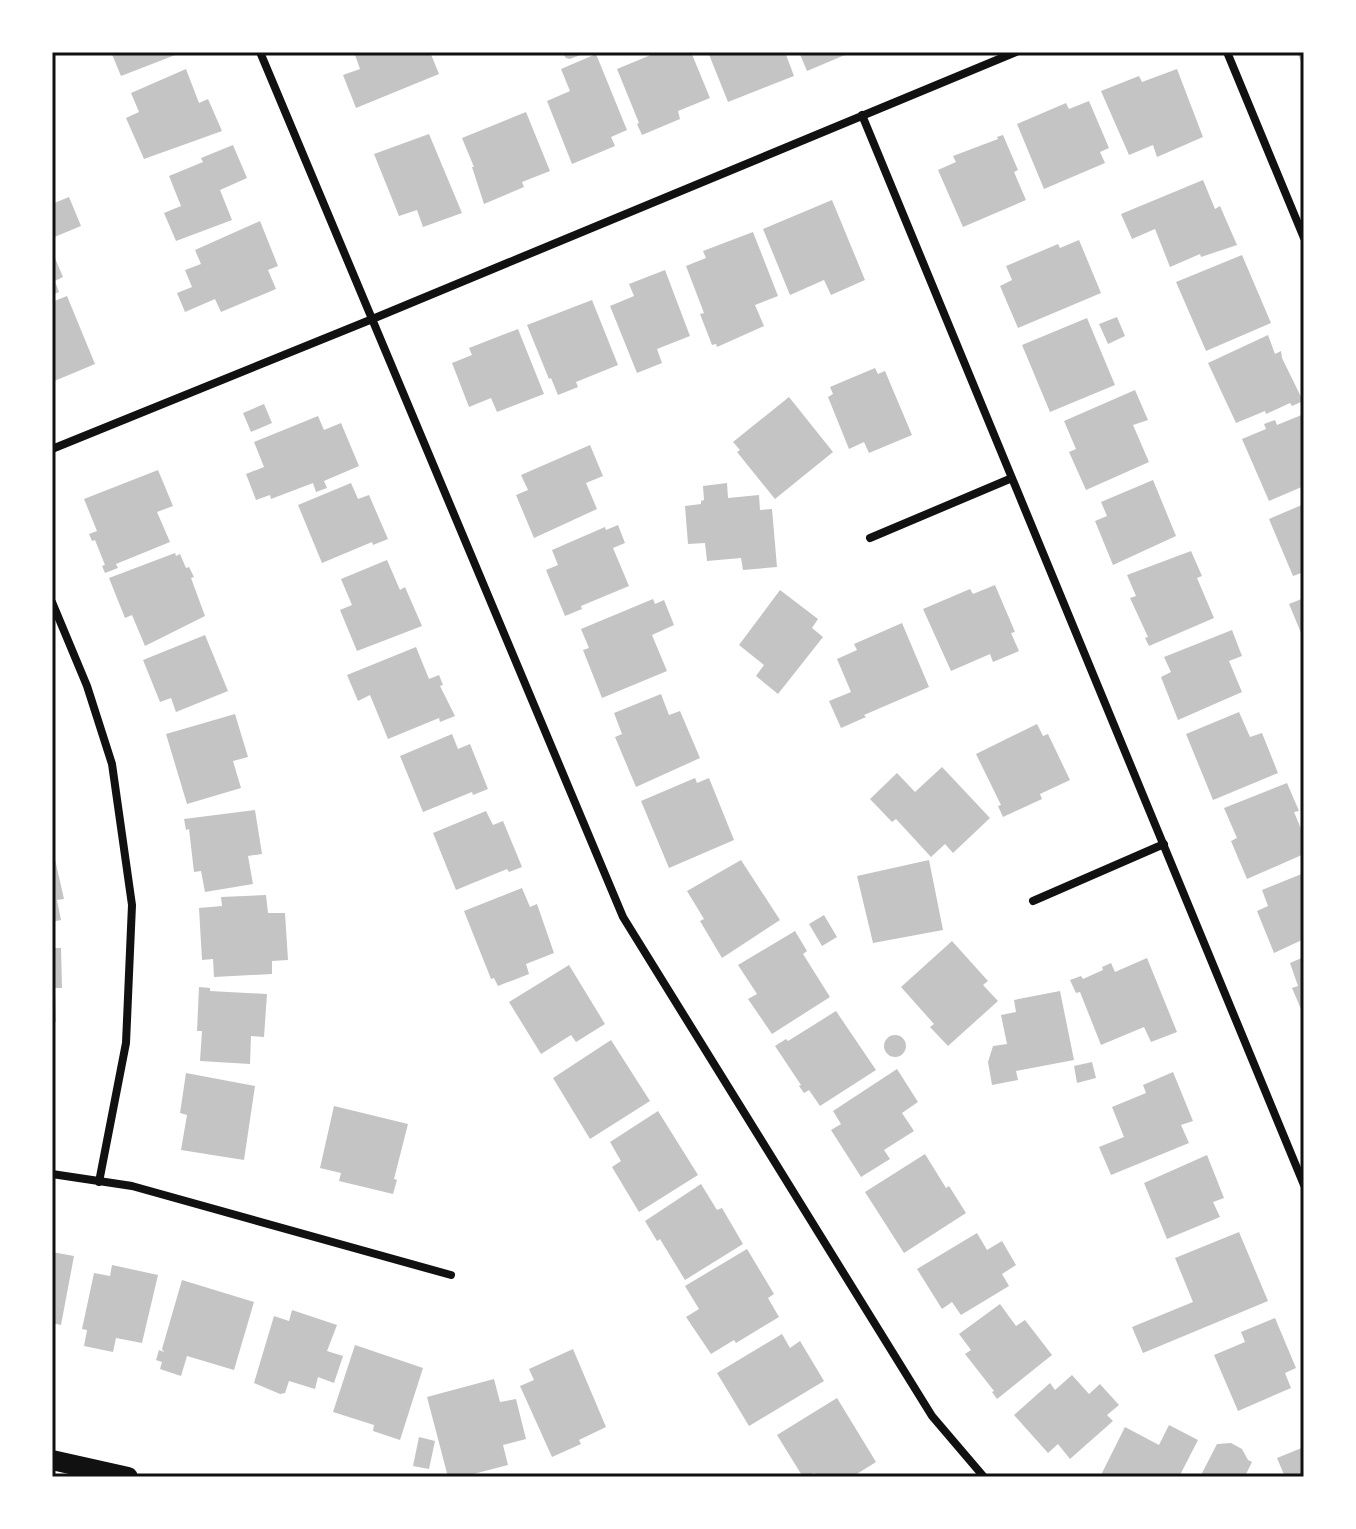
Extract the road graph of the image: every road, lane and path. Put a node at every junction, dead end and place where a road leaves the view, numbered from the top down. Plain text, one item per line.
1 (260, 52) edge
2 (1016, 52) edge
3 (1227, 52) edge
4 (862, 115) junction
5 (1304, 238) edge
6 (370, 320) junction
7 (52, 449) edge
8 (1012, 478) junction
9 (870, 538) dead end
10 (52, 602) edge
11 (1164, 844) junction
12 (1033, 901) dead end
13 (52, 1174) edge
14 (99, 1182) junction
15 (1304, 1185) edge
16 (451, 1275) dead end
17 (52, 1460) edge
18 (128, 1477) edge
19 (984, 1477) edge

1 - 6 street
2 - 4 street
3 - 5 street
4 - 6 street
4 - 8 street
6 - 7 street
6 - 19 street
8 - 9 street
8 - 11 street
10 - 14 street
11 - 12 street
11 - 15 street
13 - 14 street
14 - 16 street
17 - 18 main road

